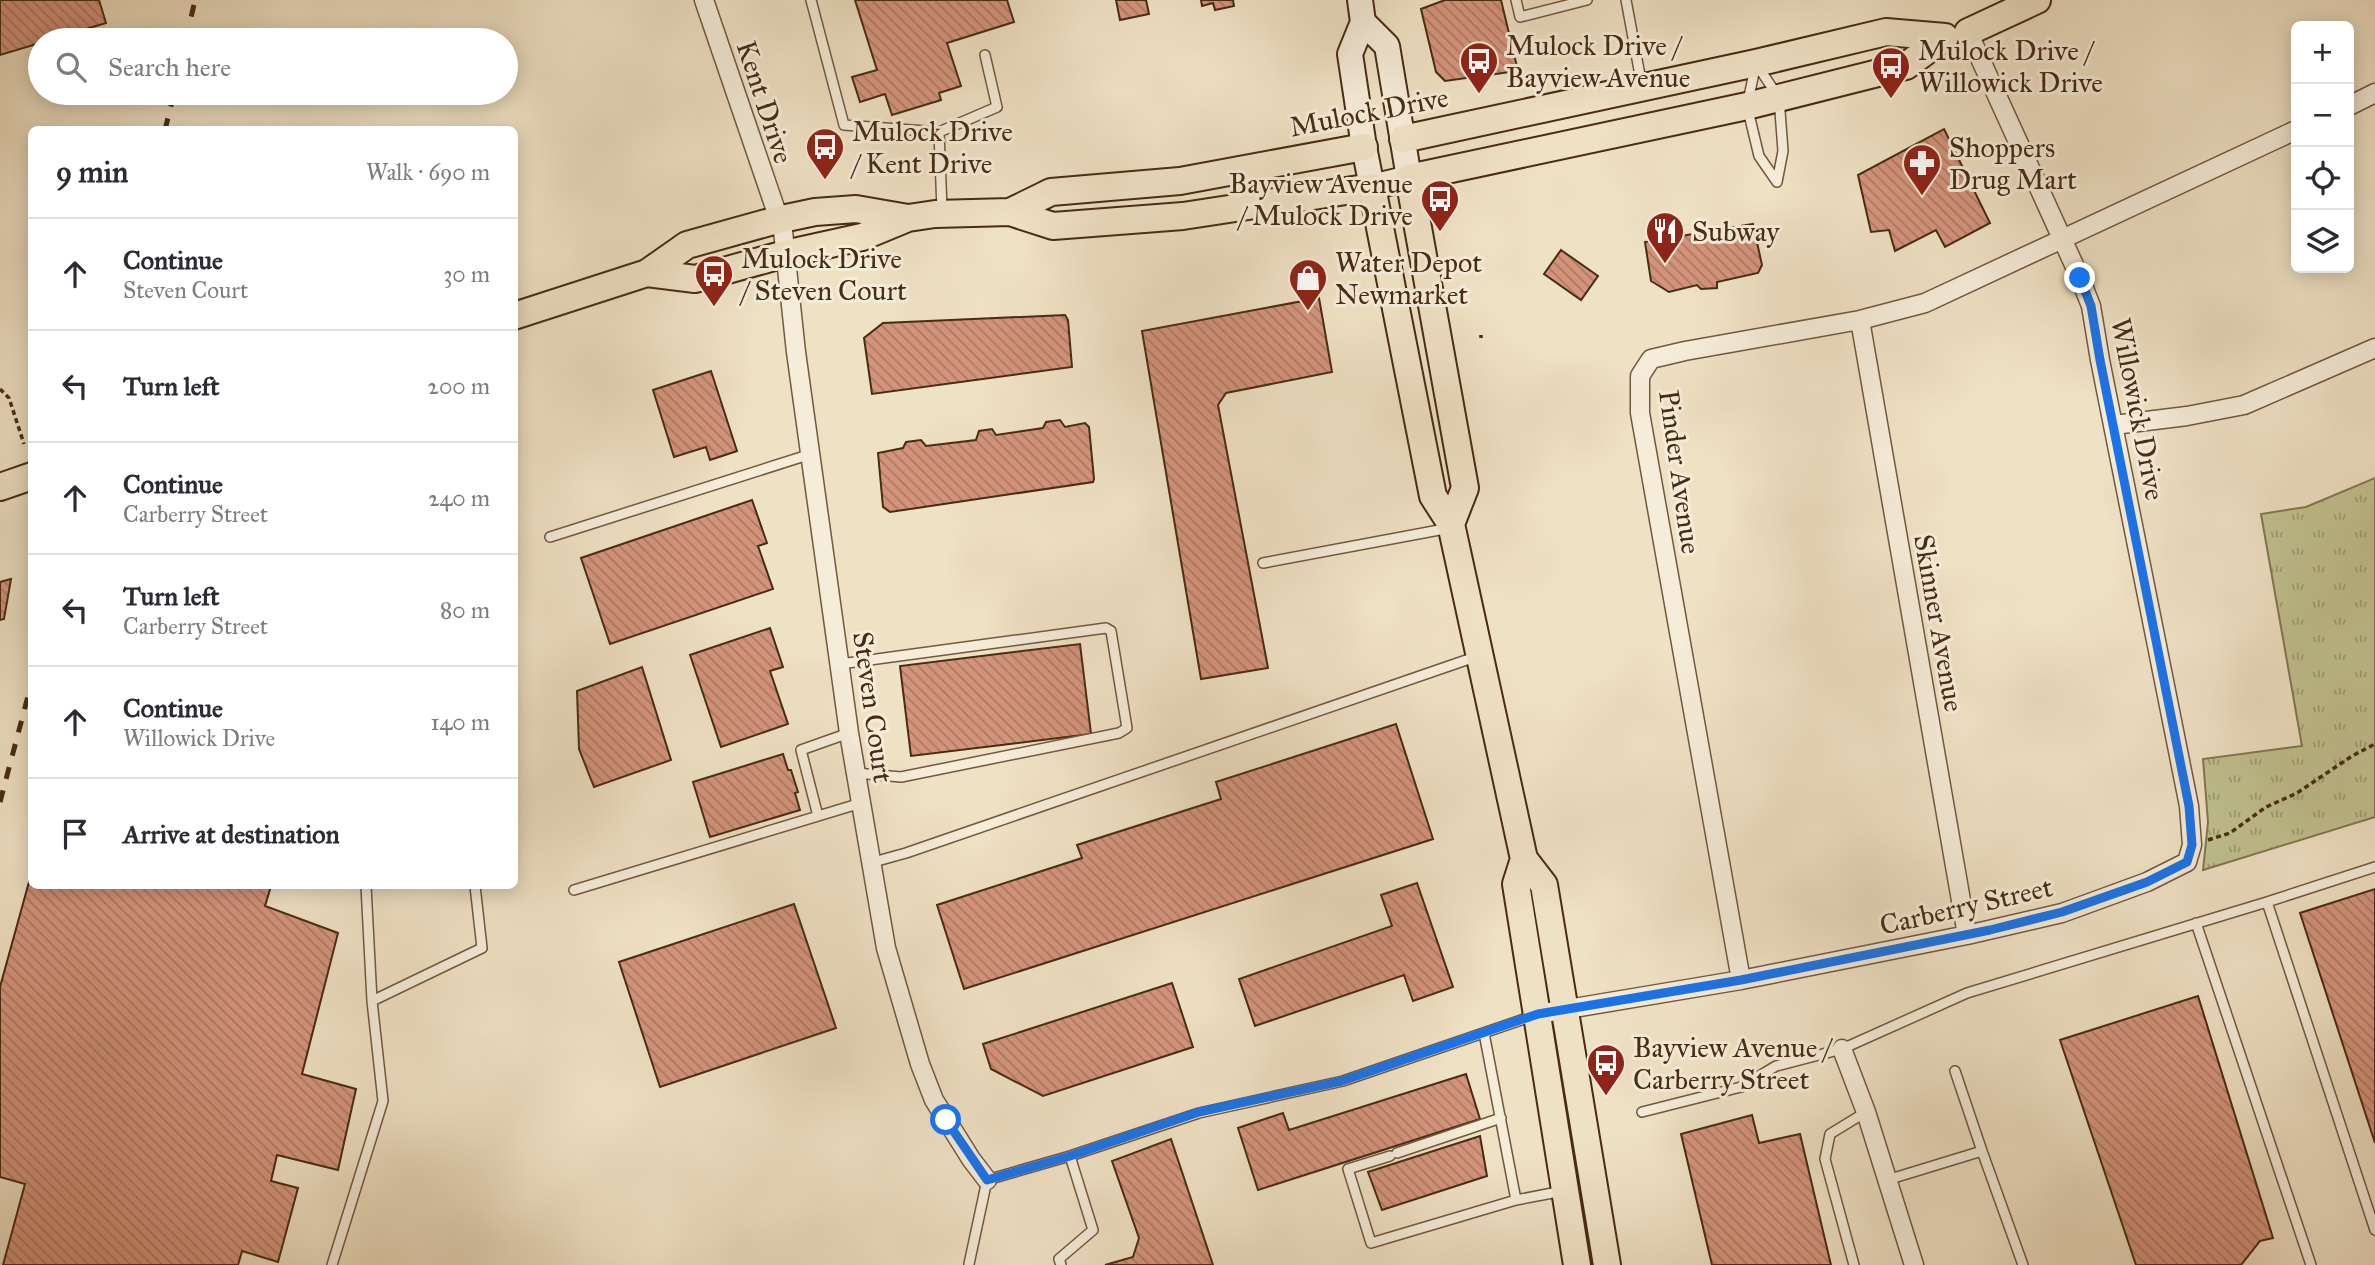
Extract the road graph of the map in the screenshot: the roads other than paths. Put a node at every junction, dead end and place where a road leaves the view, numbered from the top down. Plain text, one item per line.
1 (704, 0) edge
2 (811, 0) edge
3 (1516, 0) edge
4 (1587, 0) edge
5 (1626, 0) edge
6 (2037, 0) edge
7 (1362, 11) edge
8 (1957, 35) junction
9 (985, 55) dead end
10 (1756, 63) junction
11 (1642, 88) junction
12 (2375, 93) edge
13 (1779, 98) junction
14 (2354, 104) edge
15 (1747, 106) junction
16 (939, 132) junction
17 (2291, 132) edge
18 (1403, 139) junction
19 (1364, 147) junction
20 (1409, 178) junction
21 (1372, 187) junction
22 (1010, 212) junction
23 (943, 214) junction
24 (908, 218) junction
25 (777, 220) junction
26 (2063, 238) junction
27 (785, 254) junction
28 (647, 273) junction
29 (518, 315) edge
30 (1860, 320) junction
31 (2375, 348) edge
32 (2114, 425) junction
33 (811, 454) junction
34 (28, 477) edge
35 (0, 487) edge
36 (1452, 526) junction
37 (550, 537) dead end
38 (1263, 563) dead end
39 (1480, 656) junction
40 (840, 664) junction
41 (849, 733) junction
42 (856, 773) junction
43 (861, 803) junction
44 (818, 816) junction
45 (2192, 845) joint
46 (1524, 859) junction
47 (870, 863) junction
48 (2375, 867) edge
49 (366, 889) edge
50 (475, 889) edge
51 (574, 890) dead end
52 (2267, 902) junction
53 (2196, 923) junction
54 (1966, 935) junction
55 (1741, 980) junction
56 (372, 1001) junction
57 (1565, 1010) junction
58 (1538, 1014) junction
59 (1484, 1033) junction
60 (1842, 1049) junction
61 (1955, 1071) dead end
62 (1642, 1112) dead end
63 (1866, 1112) junction
64 (1501, 1118) junction
65 (1982, 1151) junction
66 (1070, 1156) junction
67 (987, 1180) junction
68 (1887, 1180) junction
69 (1566, 1191) junction
70 (1516, 1200) junction
71 (2375, 1230) edge
72 (1060, 1262) edge
73 (332, 1265) edge
74 (969, 1265) edge
75 (1577, 1265) edge
76 (1607, 1265) edge
77 (1854, 1265) edge
78 (1914, 1265) edge
79 (2023, 1265) edge
80 (2311, 1265) edge

1 - 25 street, Kent Drive
2 - 16 lane
3 - 4 lane
5 - 11 lane
6 - 8 main road, Mulock Drive
7 - 18 main road
7 - 19 main road
8 - 10 main road, Mulock Drive
8 - 13 main road, Mulock Drive
8 - 26 street, Willowick Drive
9 - 16 lane
10 - 11 main road, Mulock Drive
10 - 13 lane
10 - 15 lane
11 - 18 main road, Mulock Drive
12 - 14 street
13 - 15 main road, Mulock Drive
13 - 15 lane
15 - 20 main road, Mulock Drive
16 - 23 lane
17 - 26 street, Pinder Avenue
18 - 19 main road, Mulock Drive
18 - 20 main road
19 - 21 main road
19 - 22 main road, Mulock Drive
20 - 21 main road, Mulock Drive
20 - 36 main road
21 - 22 main road, Mulock Drive
21 - 36 main road
22 - 23 main road, Mulock Drive
23 - 24 main road, Mulock Drive
24 - 25 main road, Mulock Drive
24 - 27 main road, Mulock Drive
25 - 27 street, Steven Court
25 - 28 main road, Mulock Drive
26 - 30 street, Pinder Avenue
26 - 32 street, Willowick Drive
27 - 28 main road, Mulock Drive
27 - 33 street, Steven Court
28 - 29 main road, Mulock Drive
30 - 54 street, Skinner Avenue
30 - 55 street, Pinder Avenue
31 - 32 street
32 - 45 street, Willowick Drive
33 - 37 lane
33 - 40 street, Steven Court
34 - 35 main road
36 - 38 lane
36 - 39 main road
39 - 46 main road
39 - 47 lane
40 - 41 street, Steven Court
40 - 42 lane
41 - 42 street, Steven Court
41 - 44 lane
42 - 43 street, Steven Court
43 - 44 lane
43 - 47 street, Steven Court
44 - 51 lane
45 - 54 street, Carberry Street
46 - 57 main road
46 - 58 main road
47 - 67 street, Steven Court
48 - 52 lane
49 - 56 lane
50 - 56 lane
52 - 53 lane
52 - 71 lane
53 - 60 lane
53 - 80 lane
54 - 55 street, Carberry Street
55 - 57 street, Carberry Street
56 - 73 lane
57 - 58 street, Carberry Street
57 - 76 main road
58 - 59 lane
58 - 69 main road
59 - 64 lane
59 - 66 lane
60 - 62 lane
60 - 63 street
61 - 65 lane
63 - 68 street
63 - 77 lane
64 - 70 lane
64 - 70 lane
65 - 68 lane
65 - 79 lane
66 - 67 lane
66 - 72 lane
67 - 74 lane
68 - 78 street
69 - 70 lane
69 - 75 main road

